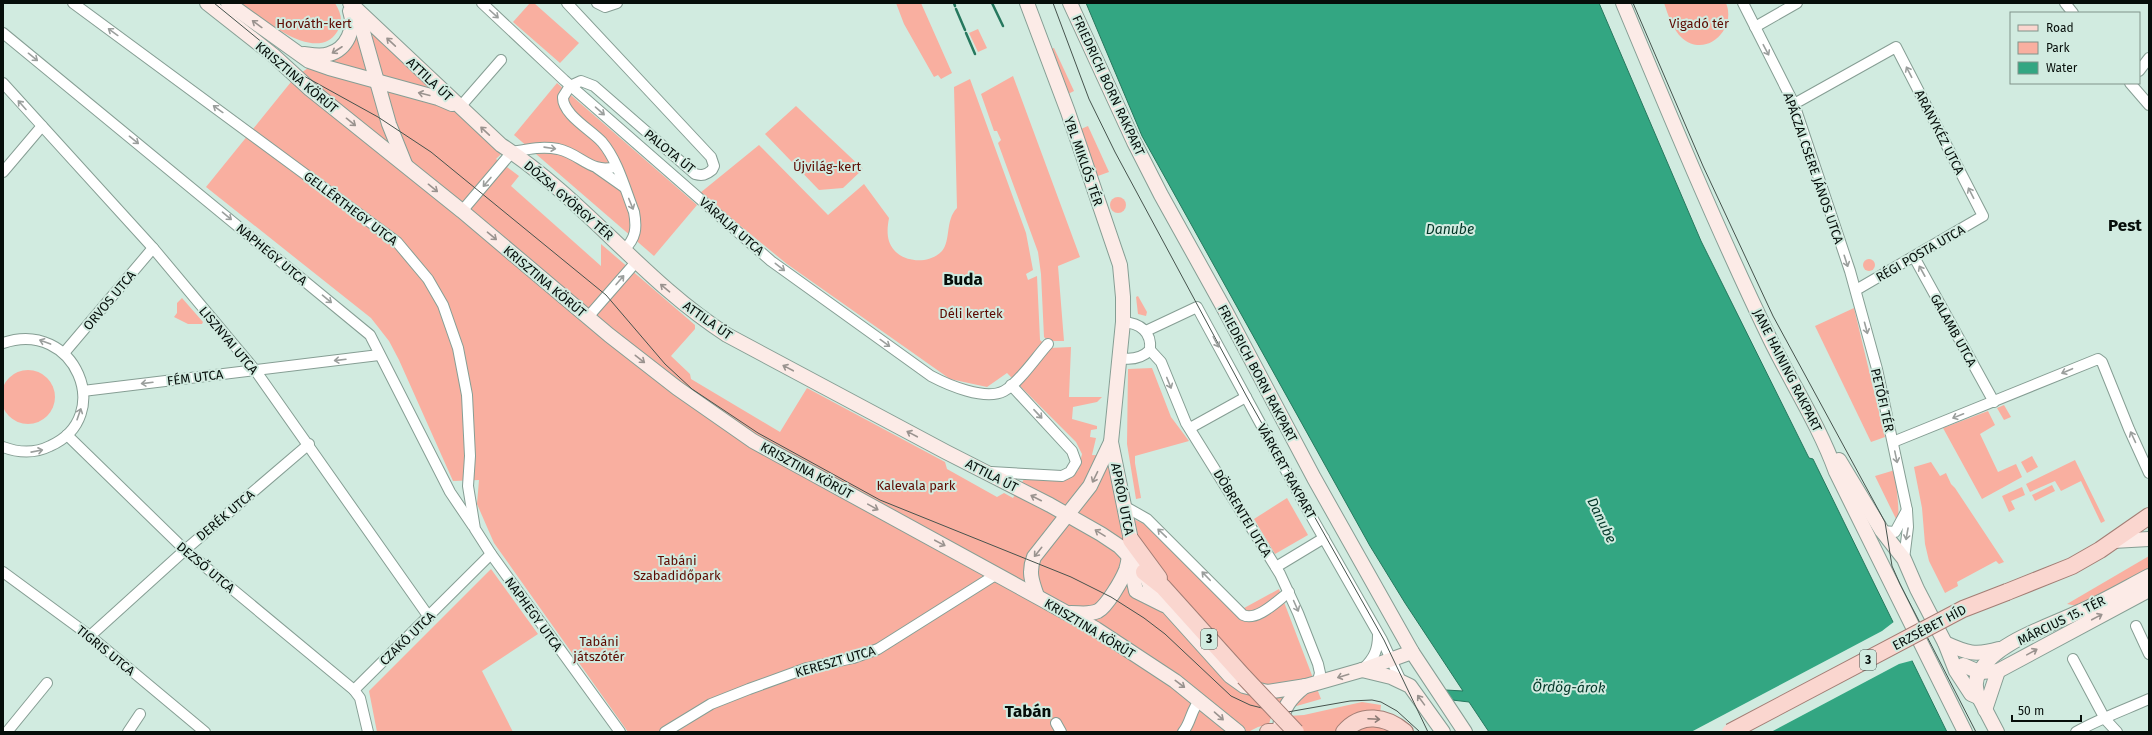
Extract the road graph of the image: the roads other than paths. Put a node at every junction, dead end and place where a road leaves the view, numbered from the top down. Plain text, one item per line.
1 (74, 3) edge
2 (207, 3) edge
3 (228, 3) edge
4 (348, 3) edge
5 (482, 3) edge
6 (567, 3) edge
7 (597, 3) edge
8 (617, 3) edge
9 (1027, 3) edge
10 (1070, 3) edge
11 (1623, 3) edge
12 (1743, 3) edge
13 (1797, 3) edge
14 (2065, 3) edge
15 (2072, 12) edge
16 (1755, 27) junction
17 (3, 33) edge
18 (300, 54) junction
19 (2149, 58) edge
20 (502, 60) dead end
21 (2140, 70) edge
22 (377, 82) junction
23 (3, 83) edge
24 (2131, 84) edge
25 (570, 86) junction
26 (1794, 104) junction
27 (2149, 105) edge
28 (460, 107) junction
29 (42, 126) junction
30 (512, 152) junction
31 (405, 165) junction
32 (615, 166) junction
33 (597, 168) junction
34 (3, 172) edge
35 (624, 187) junction
36 (462, 211) junction
37 (1983, 216) joint
38 (153, 248) junction
39 (624, 250) junction
40 (1914, 257) junction
41 (636, 262) junction
42 (1856, 290) junction
43 (588, 317) junction
44 (1123, 322) junction
45 (1146, 332) junction
46 (1122, 342) joint
47 (3, 343) edge
48 (1048, 344) dead end
49 (1150, 350) junction
50 (64, 353) junction
51 (379, 355) junction
52 (1120, 358) junction
53 (255, 370) junction
54 (1011, 385) junction
55 (83, 391) junction
56 (1246, 397) junction
57 (1994, 402) junction
58 (1190, 428) junction
59 (67, 435) junction
60 (1111, 442) junction
61 (1893, 442) junction
62 (309, 444) junction
63 (1826, 444) junction
64 (3, 447) edge
65 (984, 471) junction
66 (2149, 473) edge
67 (1124, 506) junction
68 (1907, 510) junction
69 (1068, 515) junction
70 (2149, 516) edge
71 (475, 529) junction
72 (1882, 531) junction
73 (1324, 538) junction
74 (2149, 539) edge
75 (1131, 540) junction
76 (2112, 542) junction
77 (185, 550) junction
78 (491, 554) junction
79 (1129, 556) junction
80 (1904, 559) junction
81 (1276, 567) junction
82 (3, 572) edge
83 (1144, 572) junction
84 (997, 574) junction
85 (2149, 576) edge
86 (1163, 587) junction
87 (2149, 590) edge
88 (1289, 592) junction
89 (1037, 596) junction
90 (1171, 603) junction
91 (1066, 612) junction
92 (429, 617) junction
93 (2136, 626) dead end
94 (1378, 635) junction
95 (90, 636) junction
96 (1945, 643) junction
97 (2005, 647) junction
98 (1412, 652) junction
99 (2149, 654) edge
100 (2073, 659) dead end
101 (1392, 660) junction
102 (1963, 665) junction
103 (1362, 670) junction
104 (1998, 671) junction
105 (1979, 672) junction
106 (1401, 681) junction
107 (47, 683) dead end
108 (1315, 684) junction
109 (354, 690) junction
110 (1978, 697) junction
111 (2149, 699) edge
112 (1200, 700) junction
113 (1985, 710) junction
114 (140, 714) dead end
115 (2105, 719) junction
116 (7, 732) edge
117 (128, 732) edge
118 (205, 732) edge
119 (368, 732) edge
120 (620, 732) edge
121 (665, 732) edge
122 (1183, 732) edge
123 (1238, 732) edge
124 (1268, 732) edge
125 (1280, 732) edge
126 (1296, 732) edge
127 (1344, 732) edge
128 (1405, 732) edge
129 (1443, 732) edge
130 (1465, 732) edge
131 (1730, 732) edge
132 (1965, 732) edge
133 (1997, 732) edge
134 (2076, 732) edge
135 (2117, 732) edge

71 -> 1 street, GELLÉRTHEGY UTCA
2 -> 31 main road, KRISZTINA KÖRÚT
18 -> 3 main road, KRISZTINA KÖRÚT
4 -> 18 main road
4 - 22 main road, KRISZTINA KÖRÚT
28 -> 4 main road, ATTILA ÚT
5 -> 25 street, VÁRALJA UTCA
6 - 25 street, PALOTA ÚT
7 - 8 street
9 - 44 main road, YBL MIKLÓS TÉR / 3
10 - 98 main road, FRIEDRICH BORN RAKPART
11 - 63 main road, JANE HAINING RAKPART
12 - 16 street
13 - 16 street
14 - 15 street
16 -> 26 street, APÁCZAI CSERE JÁNOS UTCA
17 -> 51 street, NAPHEGY UTCA
18 - 22 main road, KRISZTINA KÖRÚT
19 - 21 street
20 - 28 street
28 -> 22 main road, KRISZTINA KÖRÚT
22 - 31 main road, KRISZTINA KÖRÚT
29 -> 23 street, LISZNYAI UTCA
24 - 27 street
25 - 32 street
25 -> 54 street, VÁRALJA UTCA
37 -> 26 street, ARANYKÉZ UTCA
26 -> 42 street, APÁCZAI CSERE JÁNOS UTCA
30 -> 28 main road, ATTILA ÚT
29 - 34 street
29 - 38 street, LISZNYAI UTCA
30 -> 33 street, DÓZSA GYÖRGY TÉR
30 -> 36 street, DÓZSA GYÖRGY TÉR
30 - 39 main road, DÓZSA GYÖRGY TÉR
31 -> 36 main road, KRISZTINA KÖRÚT
32 - 33 street
32 - 35 street, DÓZSA GYÖRGY TÉR
33 - 35 street, DÓZSA GYÖRGY TÉR
35 -> 39 street, DÓZSA GYÖRGY TÉR
36 -> 43 main road, KRISZTINA KÖRÚT
37 - 40 street, RÉGI POSTA UTCA
38 - 50 street, ORVOS UTCA
38 - 53 street, LISZNYAI UTCA
39 - 41 main road, DÓZSA GYÖRGY TÉR
40 - 42 street, RÉGI POSTA UTCA
57 -> 40 street, GALAMB UTCA
43 -> 41 street
65 -> 41 main road, ATTILA ÚT
42 -> 61 street, PETŐFI TÉR
43 -> 84 main road, KRISZTINA KÖRÚT
44 - 45 street
44 - 46 main road, YBL MIKLÓS TÉR / 3
45 - 49 street, DÖBRENTEI UTCA
45 -> 56 street, VÁRKERT RAKPART
46 - 52 main road, APRÓD UTCA / 3
50 -> 47 street
48 - 54 street, VÁRALJA UTCA
49 - 52 street
49 -> 58 street, DÖBRENTEI UTCA
50 - 55 street
51 -> 53 street, FÉM UTCA
51 - 71 street, NAPHEGY UTCA
52 - 60 main road, APRÓD UTCA / 3
53 -> 55 street, FÉM UTCA
53 - 62 street, LISZNYAI UTCA
54 -> 65 street
59 -> 55 street
56 - 58 street
56 - 73 street, VÁRKERT RAKPART
57 -> 61 street
66 -> 57 street
58 - 81 street, DÖBRENTEI UTCA
64 -> 59 street
59 - 77 street, DEZSŐ UTCA
60 - 67 main road, APRÓD UTCA / 3
60 -> 69 main road, APRÓD UTCA / 3
61 -> 68 street, PETŐFI TÉR
62 - 77 street, DERÉK UTCA
62 - 92 street, LISZNYAI UTCA
63 - 72 main road
63 - 132 main road, JANE HAINING RAKPART
69 -> 65 main road, ATTILA ÚT
67 - 75 main road, APRÓD UTCA / 3
88 -> 67 street
68 - 72 street
68 -> 80 street, PETŐFI TÉR
79 -> 69 main road, ATTILA ÚT
69 -> 89 main road, 3
70 - 76 main road, 3
71 - 78 street, GELLÉRTHEGY UTCA
72 - 80 main road
73 - 81 street
73 - 94 street, VÁRKERT RAKPART
74 - 76 main road
75 - 79 main road, APRÓD UTCA
75 - 86 main road, 3
76 - 131 main road, ERZSÉBET HÍD / 3, bridge
77 - 95 street, DERÉK UTCA
77 - 109 street, DEZSŐ UTCA
78 - 92 street, CZAKÓ UTCA
78 - 120 street, NAPHEGY UTCA
79 - 83 main road, ATTILA ÚT
79 - 90 main road
79 - 91 main road
80 - 96 main road
81 - 88 street, DÖBRENTEI UTCA
82 - 95 street, TIGRIS UTCA
83 - 86 main road
83 - 90 main road, ATTILA ÚT
84 - 89 main road, KRISZTINA KÖRÚT
84 - 121 street, KERESZT UTCA
85 - 97 main road, MÁRCIUS 15. TÉR
86 - 90 main road, 3
104 -> 87 main road, MÁRCIUS 15. TÉR
88 -> 108 street, DÖBRENTEI UTCA
89 - 91 main road, KRISZTINA KÖRÚT
90 - 108 main road, ATTILA ÚT
90 - 126 main road, 3, bridge
91 -> 112 main road, KRISZTINA KÖRÚT
92 - 109 street, CZAKÓ UTCA
93 - 99 street
94 - 101 street, VÁRKERT RAKPART
94 - 103 street
95 - 118 street, TIGRIS UTCA
96 - 97 main road
96 - 102 main road
96 - 110 main road
97 - 105 main road, MÁRCIUS 15. TÉR
98 - 101 main road
98 - 130 main road, FRIEDRICH BORN RAKPART
100 - 115 street
101 - 103 main road
101 - 106 street, VÁRKERT RAKPART
102 - 105 main road, MÁRCIUS 15. TÉR
102 - 110 main road
103 - 106 main road
103 -> 108 main road
104 - 105 main road, MÁRCIUS 15. TÉR
104 - 113 main road
105 - 110 main road
129 -> 106 main road
107 - 116 street
108 - 125 main road
109 - 119 street
110 - 113 main road
111 - 115 street
112 - 122 street
112 -> 123 main road, KRISZTINA KÖRÚT
113 - 133 main road
114 - 117 street
115 - 134 street
115 - 135 street
124 - 125 main road
127 -> 128 main road

